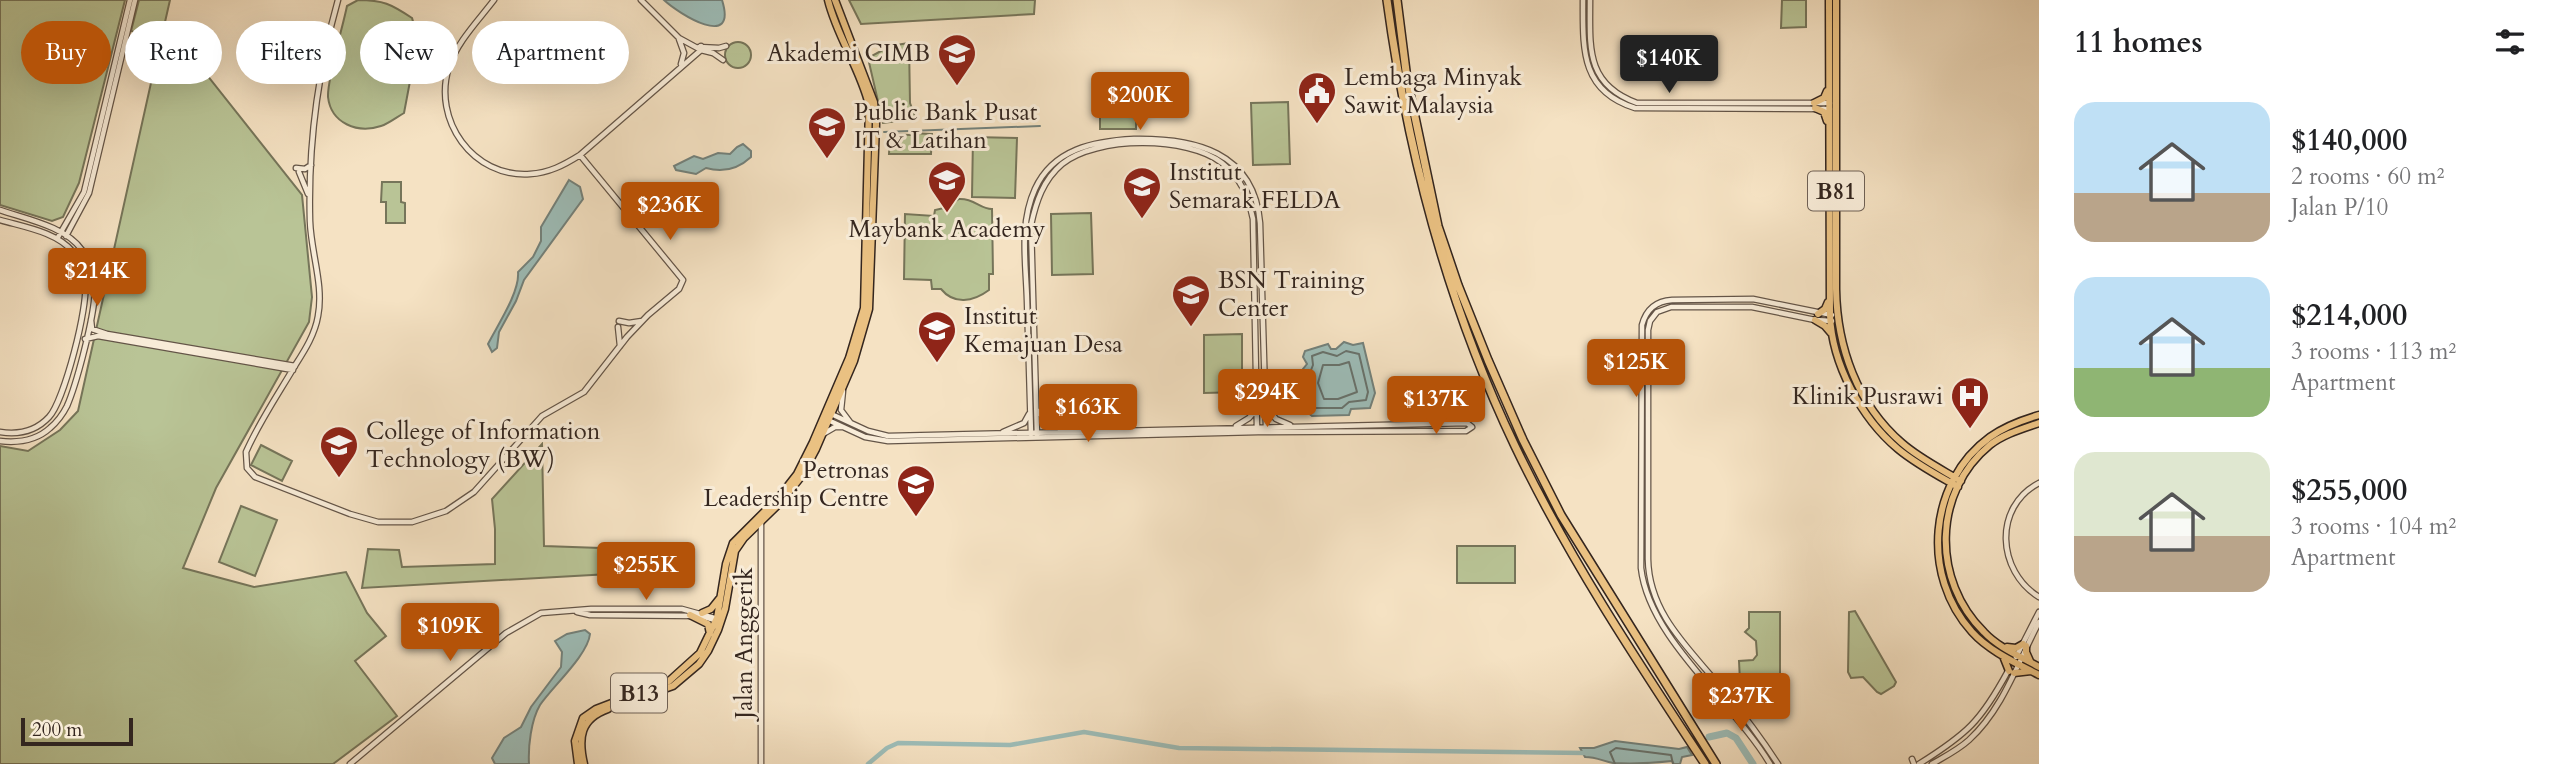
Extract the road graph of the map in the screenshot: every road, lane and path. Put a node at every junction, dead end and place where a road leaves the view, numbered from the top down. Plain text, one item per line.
1 (130, 0) edge
2 (135, 0) edge
3 (338, 0) edge
4 (494, 0) edge
5 (641, 0) edge
6 (828, 0) edge
7 (835, 0) edge
8 (1387, 0) edge
9 (1397, 0) edge
10 (1583, 0) edge
11 (1590, 0) edge
12 (1829, 0) edge
13 (1836, 0) edge
14 (679, 38) junction
15 (726, 46) dead end
16 (700, 48) junction
17 (723, 60) dead end
18 (681, 67) junction
19 (1829, 83) junction
20 (1815, 106) junction
21 (1832, 106) junction
22 (1829, 126) junction
23 (590, 145) junction
24 (580, 155) junction
25 (571, 160) junction
26 (586, 163) junction
27 (311, 165) junction
28 (310, 198) junction
29 (0, 211) edge
30 (0, 220) edge
31 (69, 225) junction
32 (51, 228) junction
33 (64, 235) junction
34 (60, 240) junction
35 (75, 243) junction
36 (1829, 296) junction
37 (90, 315) junction
38 (1817, 317) junction
39 (1833, 319) junction
40 (642, 321) junction
41 (1833, 338) junction
42 (85, 339) junction
43 (620, 346) junction
44 (294, 368) junction
45 (846, 380) junction
46 (1265, 404) junction
47 (1257, 406) junction
48 (1037, 407) junction
49 (1030, 409) junction
50 (2039, 415) edge
51 (827, 416) junction
52 (850, 423) junction
53 (2039, 423) edge
54 (844, 427) junction
55 (1293, 427) junction
56 (1232, 428) junction
57 (1257, 430) junction
58 (1266, 430) junction
59 (0, 432) edge
60 (1066, 432) junction
61 (999, 433) junction
62 (822, 434) junction
63 (1034, 435) junction
64 (0, 441) edge
65 (1967, 458) junction
66 (1930, 467) junction
67 (1956, 482) junction
68 (2039, 483) edge
69 (1942, 506) junction
70 (761, 522) junction
71 (722, 594) junction
72 (2039, 597) edge
73 (622, 611) junction
74 (2039, 612) edge
75 (702, 613) junction
76 (690, 615) junction
77 (718, 620) junction
78 (2039, 622) edge
79 (710, 636) junction
80 (2024, 645) junction
81 (2002, 646) junction
82 (2002, 655) junction
83 (2018, 659) junction
84 (2036, 669) edge
85 (2011, 672) junction
86 (1915, 761) edge
87 (350, 764) edge
88 (576, 764) edge
89 (584, 764) edge
90 (761, 764) edge
91 (1705, 764) edge
92 (1716, 764) edge
93 (1770, 764) edge
94 (1778, 764) edge
95 (1933, 764) edge

1 - 31 street
2 - 31 street
3 - 27 street
4 - 25 street
5 - 14 street
6 - 51 main road, B13
7 - 45 main road, B13
8 - 91 highway
9 - 92 highway
10 - 20 street
11 - 20 street
12 - 19 main road, B81
13 - 21 main road, B81
14 - 16 street
14 - 18 street
15 - 16 street
16 - 17 street
16 - 18 street
18 - 23 street
19 - 20 main road
19 - 21 main road, B81
20 - 21 street
20 - 22 main road
21 - 22 main road, B81
21 - 39 main road, B81
22 - 36 main road, B81
23 - 24 street
23 - 26 street
24 - 25 street
24 - 26 street
25 - 26 street
26 - 40 street
27 - 28 street
27 - 28 street
28 - 44 street
29 - 32 street
30 - 34 street
31 - 32 street
31 - 33 street
31 - 35 street
32 - 33 street
33 - 34 street
33 - 35 street
34 - 59 street
35 - 37 street
36 - 38 main road
36 - 39 main road, B81
37 - 42 street
37 - 44 street
38 - 39 street
38 - 41 main road
38 - 93 street
38 - 94 street
39 - 41 main road, B81
39 - 66 main road, B81
40 - 43 street
40 - 43 street
41 - 66 main road, B81
42 - 44 street
42 - 64 street
43 - 44 street
45 - 51 main road, B13
45 - 52 street
46 - 49 street
46 - 55 street
46 - 58 street
47 - 48 street
47 - 56 street
47 - 57 street
48 - 60 street
48 - 63 street
49 - 61 street
49 - 63 street
50 - 65 main road
51 - 52 street
51 - 54 street
51 - 62 main road, B13
51 - 71 main road, B13
52 - 61 street
53 - 67 main road
54 - 62 street
54 - 63 street
55 - 58 street
55 - 58 street
56 - 57 street
56 - 60 street
57 - 58 street
57 - 63 street
60 - 63 street
61 - 63 street
62 - 70 main road, B13
65 - 66 main road
65 - 67 main road
66 - 67 main road, B81
66 - 69 main road
67 - 69 main road
67 - 81 main road
68 - 72 street
69 - 82 main road
70 - 77 main road, B13
70 - 90 street, Jalan Anggerik
71 - 75 main road
71 - 77 main road, B13
73 - 75 street
73 - 76 street
73 - 87 street
74 - 80 street
75 - 77 street
76 - 77 street
76 - 79 main road
77 - 79 main road, B13
77 - 89 main road, B13
78 - 80 street
79 - 88 main road, B13
80 - 81 main road
80 - 83 street
80 - 84 main road
81 - 83 main road
82 - 83 main road
82 - 85 main road
83 - 84 main road
83 - 85 street
84 - 85 main road
85 - 86 street
85 - 95 street

